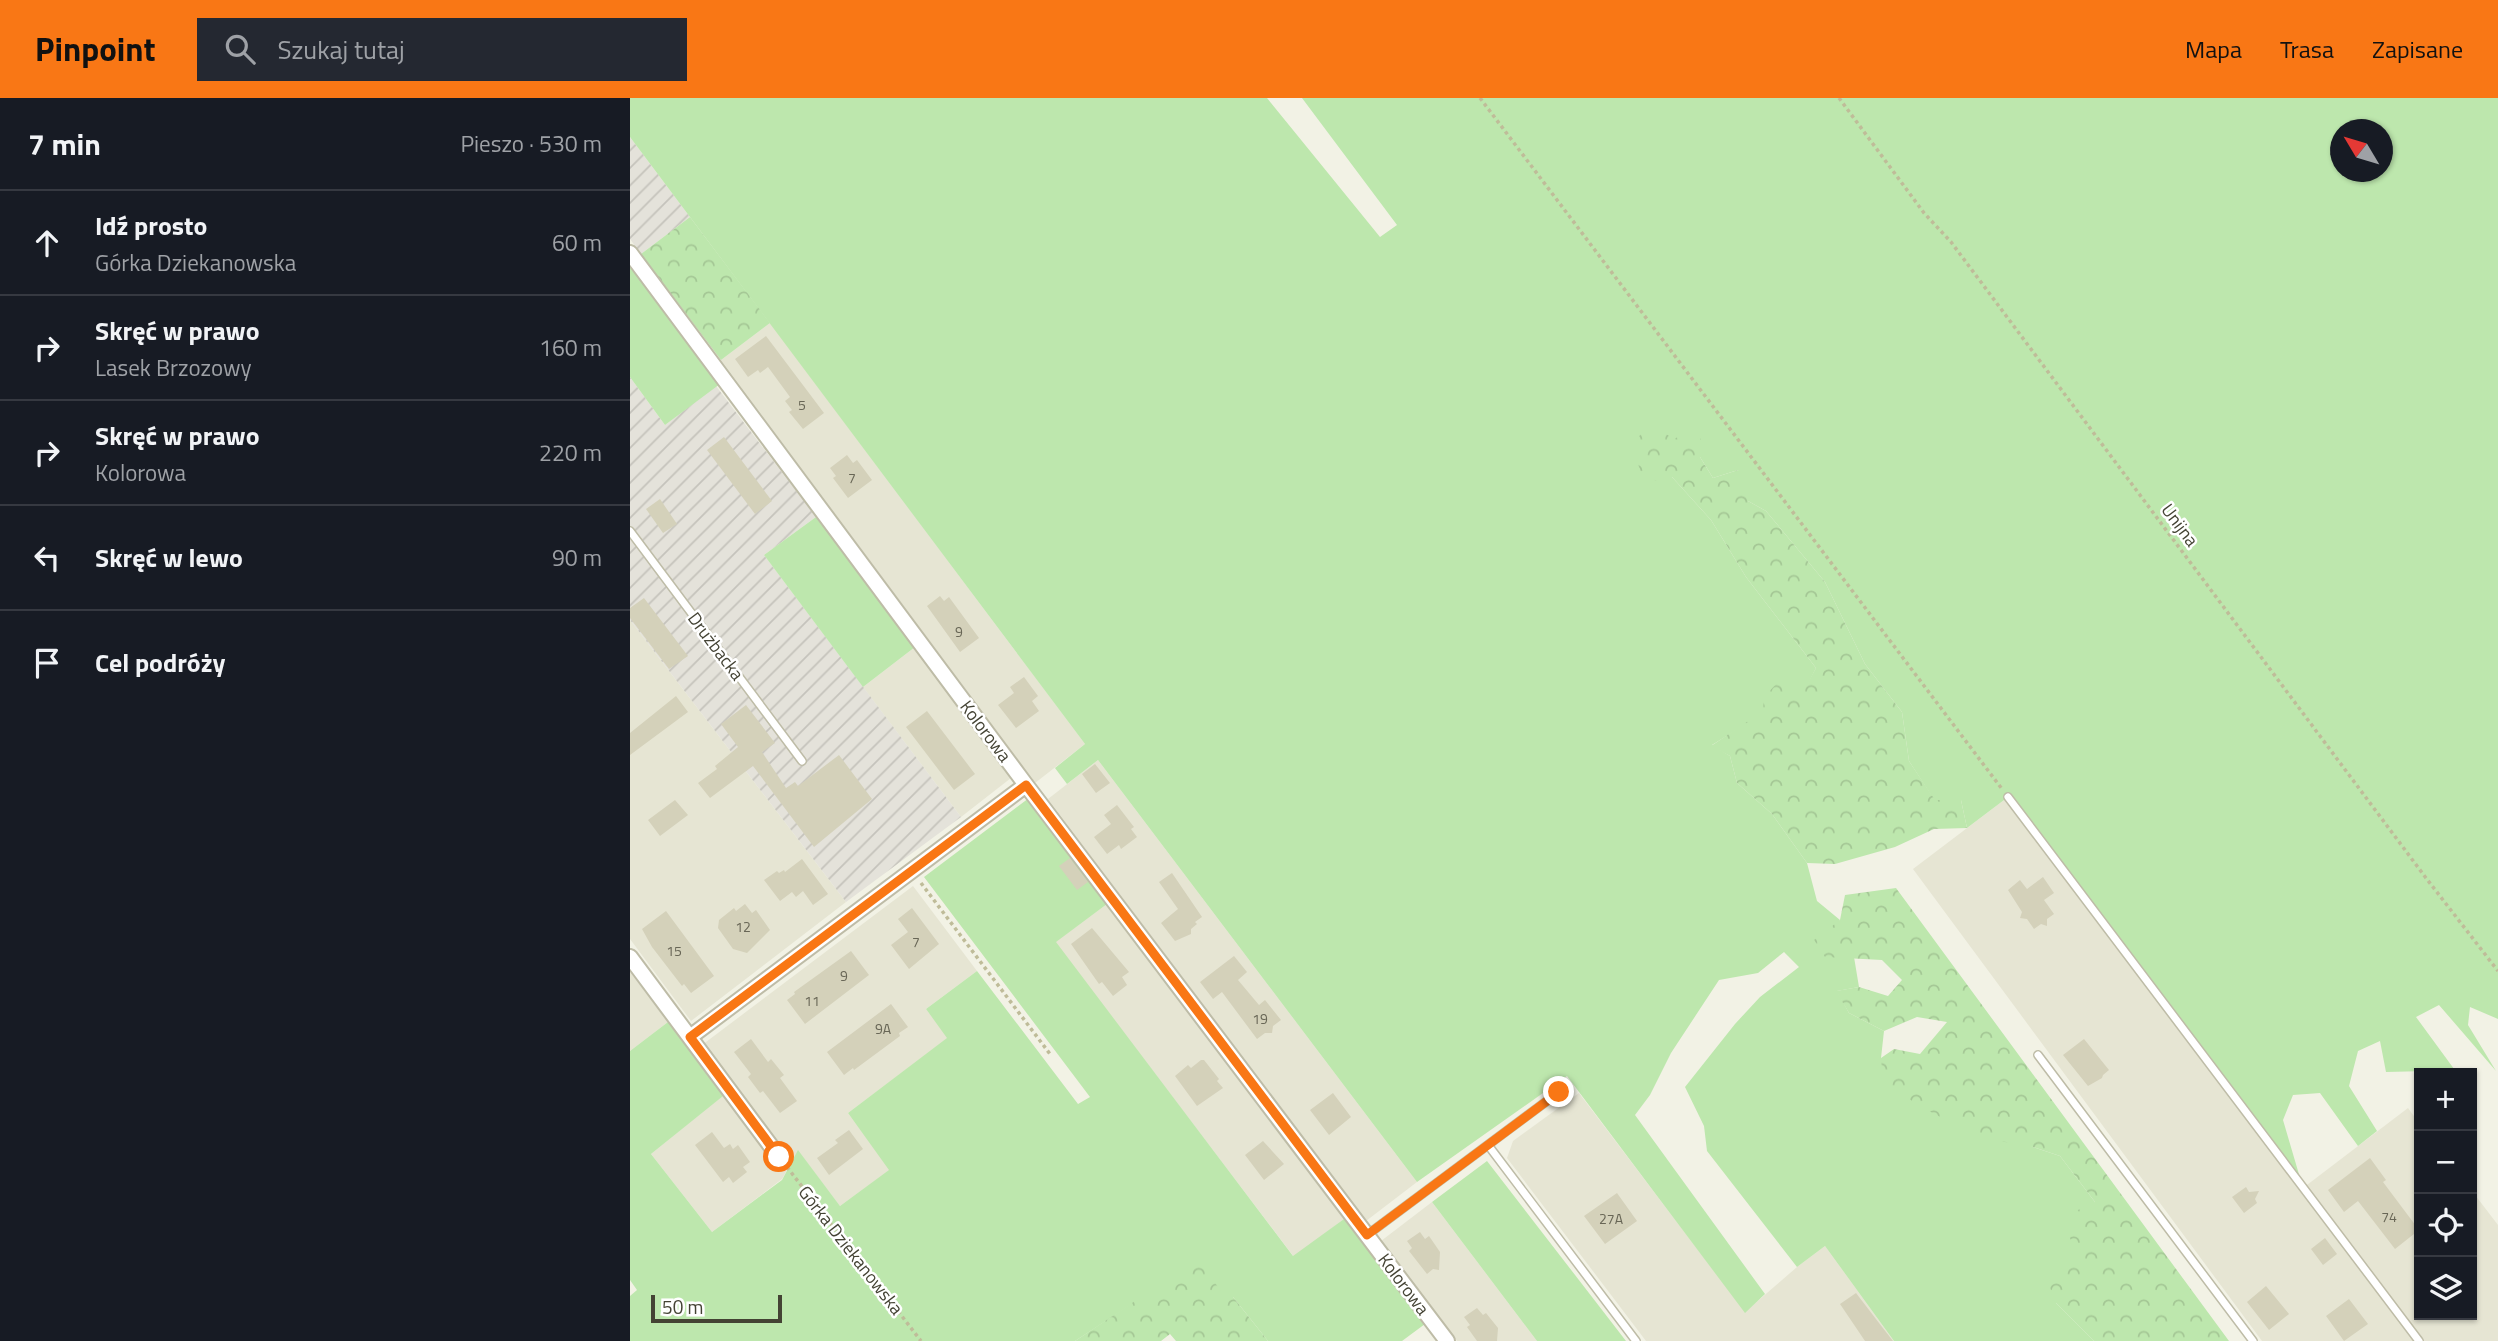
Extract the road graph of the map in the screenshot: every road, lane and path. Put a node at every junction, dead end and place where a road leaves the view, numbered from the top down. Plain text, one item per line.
1 (1480, 98) edge
2 (1839, 98) edge
3 (630, 253) edge
4 (630, 531) edge
5 (802, 761) dead end
6 (1026, 785) junction
7 (2008, 797) joint
8 (912, 871) junction
9 (630, 957) edge
10 (2498, 971) edge
11 (690, 1037) junction
12 (1050, 1055) dead end
13 (2038, 1055) dead end
14 (1559, 1092) dead end
15 (1488, 1145) junction
16 (779, 1157) joint
17 (1367, 1235) junction
18 (921, 1341) edge
19 (1447, 1341) edge
20 (1636, 1341) edge
21 (2253, 1341) edge
22 (2419, 1341) edge

1 - 7 path
2 - 10 path, Unijna
3 - 6 street, Kolorowa
4 - 5 lane, Drużbacka
6 - 8 street
6 - 17 street, Kolorowa
7 - 22 lane
8 - 11 street
8 - 12 path
9 - 11 street
11 - 16 street
13 - 21 lane
14 - 15 lane
15 - 17 lane
15 - 20 lane
16 - 18 path, Górka Dziekanowska
17 - 19 street, Kolorowa

